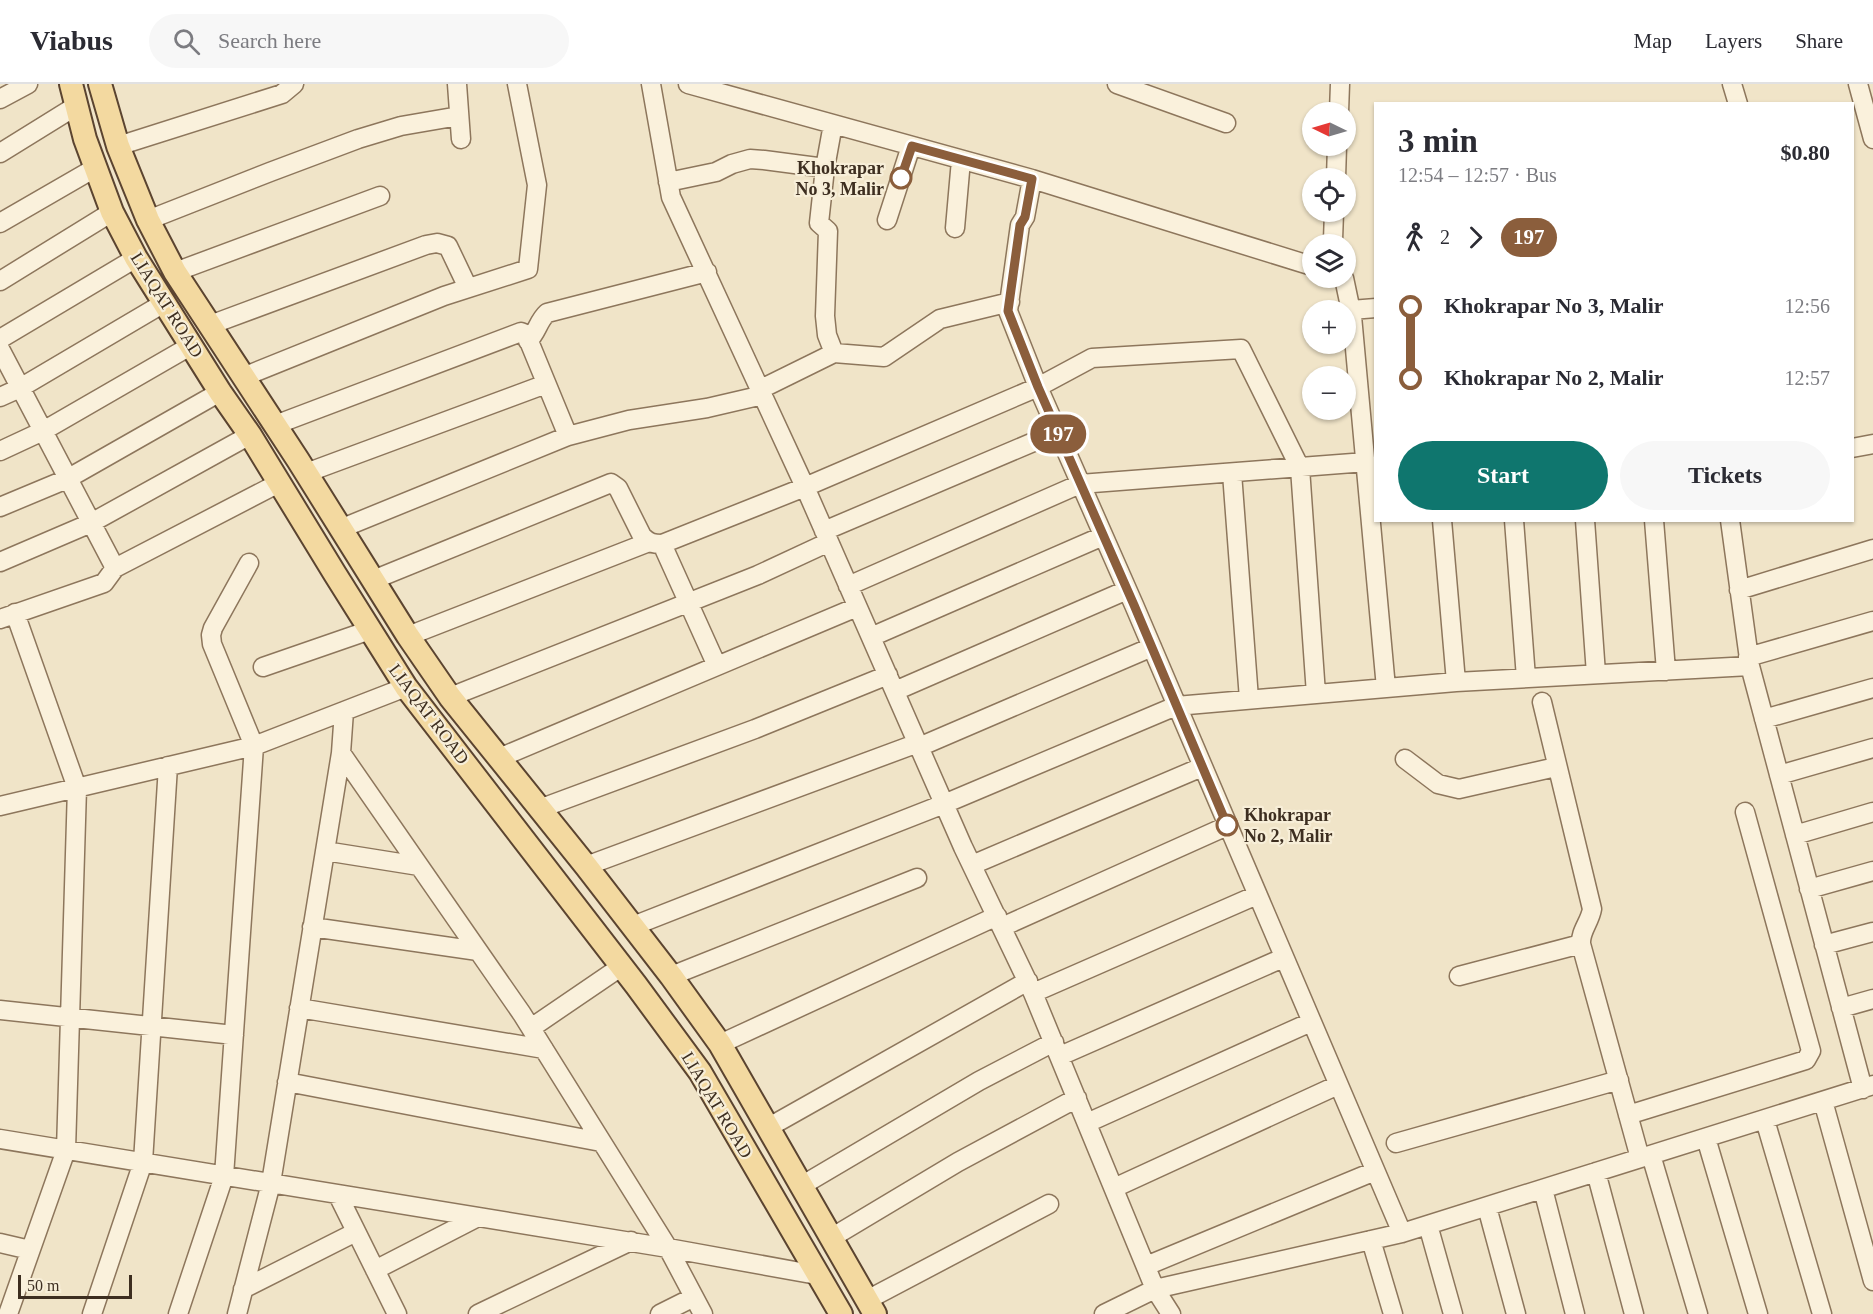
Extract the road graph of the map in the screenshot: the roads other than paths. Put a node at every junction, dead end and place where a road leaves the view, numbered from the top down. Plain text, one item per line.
1 (28, 84) edge
2 (71, 84) edge
3 (100, 84) edge
4 (294, 84) edge
5 (457, 84) edge
6 (517, 84) edge
7 (651, 84) edge
8 (688, 84) edge
9 (1340, 84) edge
10 (1732, 84) edge
11 (1858, 84) edge
12 (1123, 85) edge
13 (0, 99) edge
14 (1339, 102) edge
15 (1737, 102) edge
16 (76, 106) junction
17 (459, 116) junction
18 (1226, 123) dead end
19 (833, 124) junction
20 (460, 139) dead end
21 (1873, 139) edge
22 (118, 146) junction
23 (912, 146) junction
24 (0, 153) edge
25 (961, 160) junction
26 (95, 168) junction
27 (825, 168) junction
28 (1032, 179) junction
29 (668, 182) junction
30 (380, 196) dead end
31 (112, 212) junction
32 (148, 220) junction
33 (887, 220) dead end
34 (0, 223) edge
35 (955, 228) dead end
36 (136, 258) junction
37 (1302, 263) edge
38 (175, 272) junction
39 (707, 272) junction
40 (0, 281) edge
41 (468, 288) junction
42 (1010, 302) junction
43 (164, 303) junction
44 (1374, 309) edge
45 (1356, 310) edge
46 (210, 325) junction
47 (0, 339) edge
48 (528, 341) junction
49 (192, 345) junction
50 (0, 349) edge
51 (1356, 351) edge
52 (834, 353) junction
53 (243, 376) junction
54 (546, 384) junction
55 (1038, 387) junction
56 (20, 388) junction
57 (220, 392) junction
58 (762, 392) junction
59 (0, 397) edge
60 (275, 425) junction
61 (43, 431) junction
62 (1057, 432) junction
63 (250, 435) junction
64 (568, 436) junction
65 (1873, 444) edge
66 (1854, 448) edge
67 (0, 451) edge
68 (1369, 457) edge
69 (1300, 468) junction
70 (306, 473) junction
71 (1232, 473) junction
72 (68, 479) junction
73 (279, 483) junction
74 (1080, 484) junction
75 (805, 487) junction
76 (0, 507) edge
77 (1442, 522) edge
78 (1514, 522) edge
79 (1585, 522) edge
80 (1654, 522) edge
81 (1730, 522) edge
82 (91, 524) junction
83 (340, 529) junction
84 (1103, 536) junction
85 (827, 537) junction
86 (655, 543) junction
87 (1873, 549) edge
88 (0, 562) edge
89 (249, 563) dead end
90 (115, 568) junction
91 (373, 580) junction
92 (848, 586) junction
93 (1127, 590) junction
94 (1739, 590) junction
95 (688, 602) junction
96 (857, 607) junction
97 (7, 616) edge
98 (1873, 621) edge
99 (370, 630) junction
100 (408, 636) junction
101 (871, 637) junction
102 (1152, 647) junction
103 (1749, 662) junction
104 (717, 666) junction
105 (263, 668) dead end
106 (1666, 670) junction
107 (1596, 674) junction
108 (1526, 678) junction
109 (1456, 682) junction
110 (891, 683) junction
111 (406, 687) junction
112 (1386, 688) junction
113 (1873, 688) edge
114 (1316, 694) junction
115 (450, 698) junction
116 (1249, 699) junction
117 (1542, 702) dead end
118 (1176, 706) junction
119 (344, 711) junction
120 (1764, 719) junction
121 (919, 745) junction
122 (254, 746) junction
123 (1873, 748) edge
124 (341, 753) junction
125 (499, 758) junction
126 (1405, 759) dead end
127 (168, 766) junction
128 (1202, 767) junction
129 (1556, 767) junction
130 (1779, 776) junction
131 (77, 788) junction
132 (944, 804) junction
133 (0, 806) edge
134 (539, 809) junction
135 (1745, 812) dead end
136 (1873, 812) edge
137 (1227, 825) junction
138 (1795, 835) junction
139 (325, 851) junction
140 (972, 865) junction
141 (419, 866) junction
142 (586, 866) junction
143 (1873, 871) edge
144 (917, 878) dead end
145 (1809, 889) junction
146 (1257, 895) junction
147 (999, 922) junction
148 (633, 926) junction
149 (312, 927) junction
150 (1873, 932) edge
151 (1581, 944) junction
152 (1824, 945) junction
153 (478, 951) junction
154 (1283, 958) junction
155 (622, 966) junction
156 (671, 976) junction
157 (1459, 976) dead end
158 (1031, 987) junction
159 (1873, 999) edge
160 (299, 1008) junction
161 (1841, 1008) junction
162 (0, 1010) edge
163 (70, 1018) junction
164 (1311, 1022) junction
165 (152, 1026) junction
166 (531, 1028) junction
167 (234, 1035) junction
168 (720, 1044) junction
169 (544, 1049) junction
170 (1057, 1049) junction
171 (1619, 1080) junction
172 (287, 1082) junction
173 (1338, 1085) junction
174 (1868, 1087) edge
175 (1077, 1098) junction
176 (1823, 1101) junction
177 (1628, 1115) junction
178 (1765, 1119) junction
179 (1087, 1123) junction
180 (769, 1127) junction
181 (1706, 1138) junction
182 (0, 1139) edge
183 (601, 1142) junction
184 (1396, 1143) dead end
185 (66, 1150) junction
186 (1645, 1157) junction
187 (143, 1162) junction
188 (1375, 1172) junction
189 (1596, 1172) junction
190 (224, 1176) junction
191 (271, 1183) junction
192 (801, 1186) junction
193 (1114, 1188) junction
194 (1543, 1189) junction
195 (338, 1195) junction
196 (1049, 1204) dead end
197 (1487, 1206) junction
198 (478, 1217) junction
199 (1428, 1225) junction
200 (356, 1232) junction
201 (1402, 1233) junction
202 (831, 1238) junction
203 (1371, 1240) junction
204 (631, 1242) junction
205 (0, 1243) edge
206 (668, 1248) junction
207 (30, 1250) junction
208 (1146, 1266) junction
209 (375, 1270) junction
210 (817, 1275) junction
211 (1873, 1281) edge
212 (243, 1289) junction
213 (1155, 1289) junction
214 (694, 1297) junction
215 (6, 1305) edge
216 (871, 1307) edge
217 (390, 1312) edge
218 (1110, 1313) edge
219 (92, 1314) edge
220 (178, 1314) edge
221 (237, 1314) edge
222 (478, 1314) edge
223 (660, 1314) edge
224 (703, 1314) edge
225 (841, 1314) edge
226 (1172, 1314) edge
227 (1393, 1314) edge
228 (1453, 1314) edge
229 (1516, 1314) edge
230 (1575, 1314) edge
231 (1634, 1314) edge
232 (1698, 1314) edge
233 (1758, 1314) edge
234 (1822, 1314) edge

1 - 13 street
2 - 16 main road, LIAQAT ROAD
3 - 22 main road
4 - 22 street
5 - 17 street
6 - 41 street
7 - 29 street
8 - 19 street
9 - 14 street
10 - 15 street
11 - 21 street
12 - 18 street
16 - 24 street
16 - 26 main road, LIAQAT ROAD
17 - 20 street
17 - 32 street
19 - 23 street
19 - 27 street
22 - 32 main road
23 - 25 street
23 - 33 street
25 - 28 street
25 - 35 street
26 - 31 main road, LIAQAT ROAD
26 - 34 street
27 - 29 street
27 - 52 street
28 - 37 street
28 - 42 street
29 - 39 street
30 - 38 street
31 - 36 main road, LIAQAT ROAD
31 - 40 street
32 - 38 main road
36 - 43 main road, LIAQAT ROAD
36 - 47 street
38 - 46 main road
39 - 48 street
39 - 58 street
41 - 46 street
41 - 53 street
42 - 52 street
42 - 55 street
43 - 49 main road, LIAQAT ROAD
43 - 56 street
44 - 45 street
46 - 53 main road
48 - 54 street
48 - 60 street
49 - 57 main road, LIAQAT ROAD
49 - 61 street
50 - 56 street
51 - 68 street
52 - 58 street
53 - 60 main road
54 - 64 street
54 - 70 street
55 - 62 street
55 - 69 street
55 - 75 street
56 - 59 street
56 - 61 street
57 - 63 main road, LIAQAT ROAD
57 - 72 street
58 - 64 street
58 - 75 street
60 - 70 main road
61 - 67 street
61 - 72 street
62 - 74 street
62 - 85 street
63 - 73 main road, LIAQAT ROAD
63 - 82 street
64 - 83 street
65 - 66 street
68 - 69 street
68 - 112 street
69 - 71 street
69 - 114 street
70 - 83 main road
71 - 74 street
71 - 116 street
72 - 76 street
72 - 82 street
73 - 90 street
73 - 99 main road, LIAQAT ROAD
74 - 84 street
74 - 92 street
75 - 85 street
75 - 86 street
77 - 109 street
78 - 108 street
79 - 107 street
80 - 106 street
81 - 94 street
82 - 88 street
82 - 90 street
83 - 91 main road
84 - 93 street
84 - 101 street
85 - 92 street
85 - 95 street
86 - 91 street
86 - 95 street
86 - 100 street
87 - 94 street
89 - 122 street
90 - 97 street
91 - 100 main road
92 - 96 street
93 - 102 street
93 - 110 street
94 - 103 street
95 - 104 street
95 - 115 street
96 - 101 street
96 - 104 street
97 - 131 street
98 - 103 street
99 - 105 street
99 - 111 main road, LIAQAT ROAD
100 - 115 main road
101 - 110 street
102 - 118 street
102 - 121 street
103 - 106 street
103 - 120 street
104 - 125 street
106 - 107 street
107 - 108 street
108 - 109 street
109 - 112 street
110 - 121 street
110 - 134 street
111 - 119 street
111 - 155 main road, LIAQAT ROAD
112 - 114 street
113 - 120 street
114 - 116 street
115 - 125 main road
116 - 118 street
117 - 129 street
118 - 128 street
118 - 132 street
119 - 122 street
119 - 124 street
120 - 130 street
121 - 132 street
121 - 142 street
122 - 127 street
122 - 167 street
123 - 130 street
124 - 139 street
124 - 141 street
125 - 134 main road
126 - 129 street
127 - 131 street
127 - 165 street
128 - 137 street
128 - 140 street
129 - 151 street
130 - 138 street
131 - 133 street
131 - 163 street
132 - 140 street
132 - 148 street
134 - 142 main road
135 - 177 street
136 - 138 street
137 - 146 street
137 - 147 street
138 - 145 street
139 - 141 street
139 - 149 street
140 - 147 street
141 - 153 street
142 - 148 main road
143 - 145 street
144 - 156 street
145 - 152 street
146 - 154 street
146 - 158 street
147 - 158 street
147 - 168 street
148 - 156 main road
149 - 153 street
149 - 160 street
150 - 152 street
151 - 157 street
151 - 171 street
152 - 161 street
153 - 166 street
154 - 164 street
154 - 170 street
155 - 166 street
155 - 210 main road, LIAQAT ROAD
156 - 168 main road
158 - 170 street
158 - 180 street
159 - 161 street
160 - 169 street
160 - 172 street
161 - 174 street
162 - 163 street
163 - 165 street
163 - 185 street
164 - 173 street
164 - 179 street
165 - 167 street
165 - 187 street
166 - 169 street
167 - 190 street
168 - 180 main road
169 - 183 street
170 - 175 street
170 - 192 street
171 - 177 street
171 - 184 street
172 - 183 street
172 - 191 street
173 - 188 street
173 - 193 street
174 - 176 street
175 - 179 street
175 - 202 street
176 - 178 street
176 - 211 street
177 - 186 street
178 - 181 street
178 - 234 street
179 - 193 street
180 - 192 main road
181 - 186 street
181 - 233 street
182 - 185 street
183 - 206 street
185 - 187 street
185 - 207 street
186 - 189 street
186 - 232 street
187 - 190 street
187 - 219 street
188 - 201 street
188 - 208 street
189 - 194 street
189 - 231 street
190 - 191 street
190 - 220 street
191 - 195 street
191 - 212 street
192 - 202 main road
193 - 208 street
194 - 197 street
194 - 230 street
195 - 198 street
195 - 200 street
196 - 216 street
197 - 199 street
197 - 229 street
198 - 204 street
198 - 209 street
199 - 201 street
199 - 228 street
200 - 209 street
200 - 212 street
201 - 203 street
202 - 216 main road
203 - 213 street
203 - 227 street
204 - 206 street
204 - 222 street
205 - 207 street
206 - 210 street
206 - 214 street
207 - 215 street
208 - 213 street
209 - 217 street
210 - 225 main road, LIAQAT ROAD
212 - 221 street
213 - 218 street
213 - 226 street
214 - 223 street
214 - 224 street

